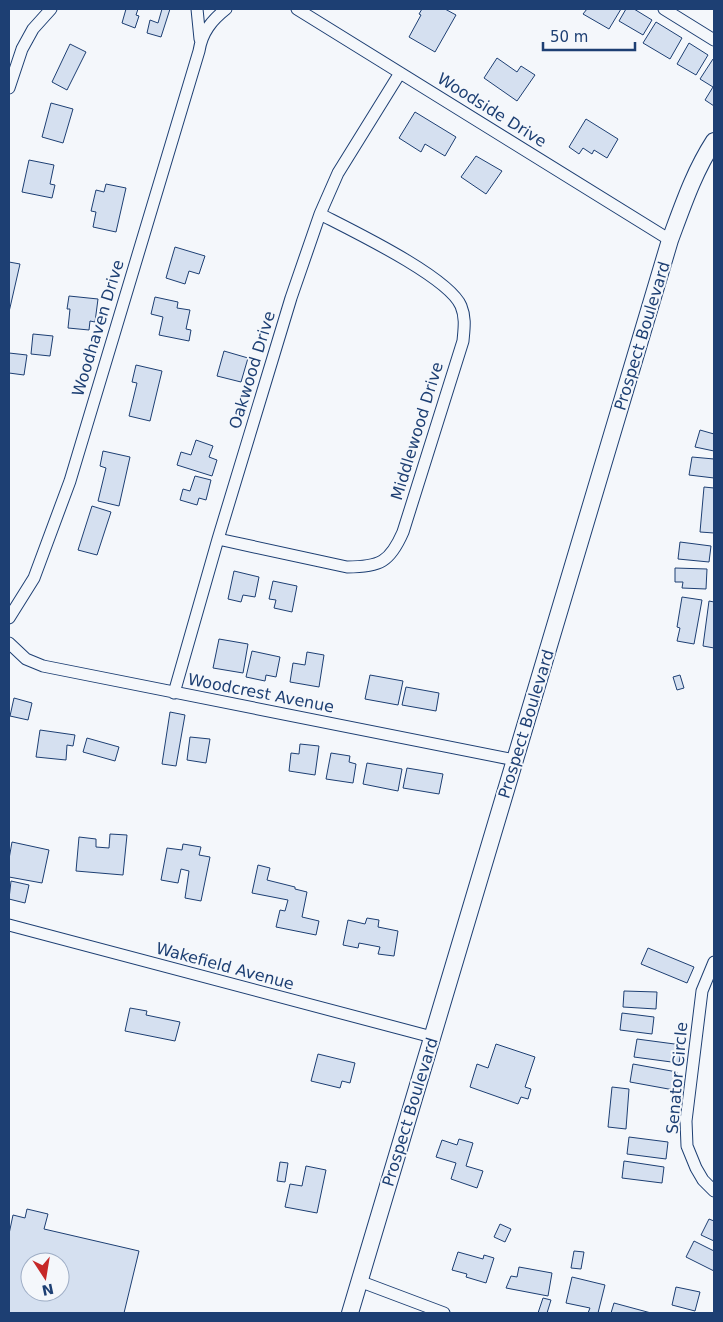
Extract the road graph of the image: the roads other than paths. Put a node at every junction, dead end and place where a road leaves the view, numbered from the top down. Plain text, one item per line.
1 (50, 9) edge
2 (197, 9) edge
3 (226, 9) edge
4 (297, 9) edge
5 (664, 9) edge
6 (200, 40) junction
7 (714, 40) edge
8 (400, 73) junction
9 (9, 88) edge
10 (714, 141) edge
11 (320, 214) junction
12 (670, 240) junction
13 (218, 539) junction
14 (9, 618) edge
15 (9, 642) edge
16 (174, 693) junction
17 (515, 760) junction
18 (9, 926) edge
19 (714, 962) edge
20 (432, 1037) junction
21 (714, 1192) edge
22 (359, 1281) junction
23 (350, 1313) edge
24 (444, 1313) edge

1 - 9 street
2 - 6 street, Woodhaven Drive
3 - 6 street, Woodhaven Drive
4 - 8 street, Woodside Drive
5 - 7 street
6 - 14 street, Woodhaven Drive
8 - 11 street, Oakwood Drive
8 - 12 street, Woodside Drive
10 - 12 main road, Prospect Boulevard
11 - 13 street, Oakwood Drive
11 - 13 street, Middlewood Drive
12 - 17 main road, Prospect Boulevard
13 - 16 street, Oakwood Drive
15 - 16 street, Woodcrest Avenue
16 - 17 street, Woodcrest Avenue
17 - 20 main road, Prospect Boulevard
18 - 20 street, Wakefield Avenue
19 - 21 street, Senator Circle
20 - 22 main road, Prospect Boulevard
22 - 23 main road, Prospect Boulevard
22 - 24 street

